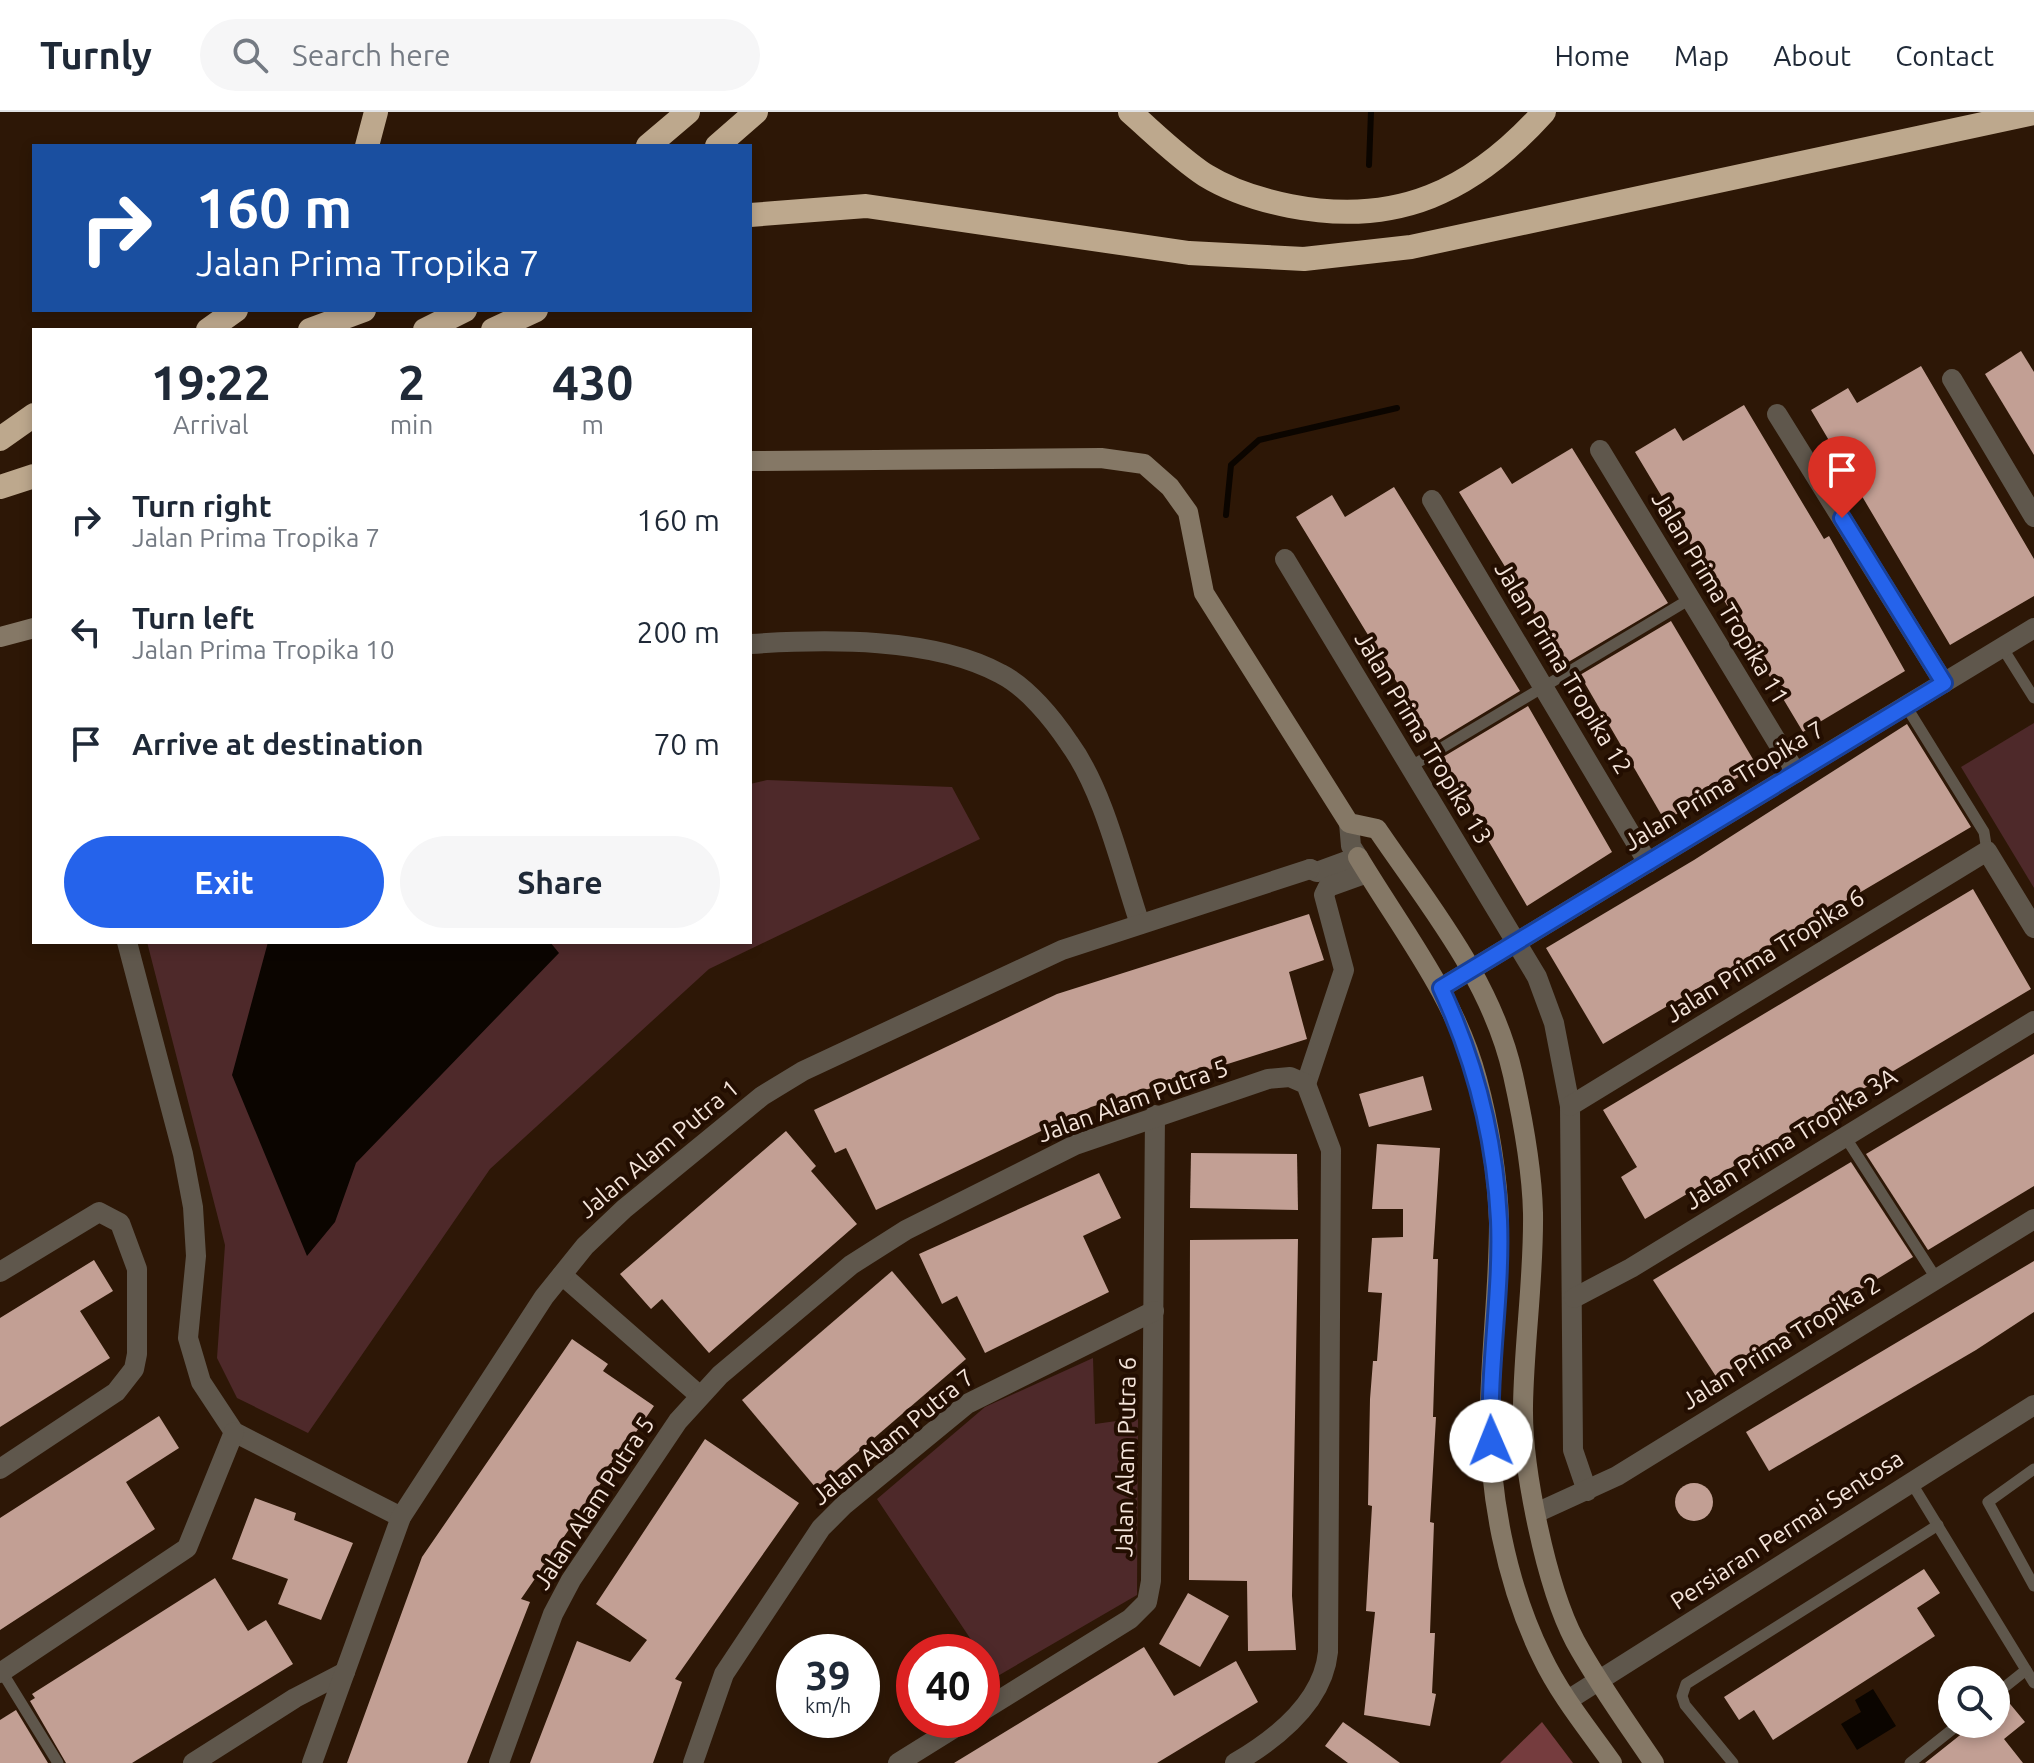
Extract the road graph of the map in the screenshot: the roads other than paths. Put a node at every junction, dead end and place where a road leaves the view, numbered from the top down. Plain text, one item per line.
1 (376, 112) edge
2 (688, 112) edge
3 (756, 112) edge
4 (1130, 112) edge
5 (1544, 112) edge
6 (2034, 113) edge
7 (368, 144) edge
8 (650, 144) edge
9 (719, 144) edge
10 (752, 215) edge
11 (233, 312) edge
12 (359, 312) edge
13 (461, 312) edge
14 (532, 312) edge
15 (211, 328) edge
16 (315, 328) edge
17 (429, 328) edge
18 (497, 328) edge
19 (1952, 379) dead end
20 (1777, 414) dead end
21 (32, 416) edge
22 (32, 428) edge
23 (0, 439) edge
24 (1600, 450) dead end
25 (752, 461) edge
26 (32, 477) edge
27 (0, 487) edge
28 (1432, 500) dead end
29 (2034, 517) edge
30 (1285, 559) dead end
31 (1690, 599) junction
32 (2034, 628) edge
33 (32, 629) edge
34 (0, 637) edge
35 (752, 644) edge
36 (2002, 647) junction
37 (1944, 683) junction
38 (1543, 687) junction
39 (2034, 698) edge
40 (1906, 706) junction
41 (1410, 767) junction
42 (1796, 773) junction
43 (1349, 823) junction
44 (1987, 851) junction
45 (1359, 858) junction
46 (1648, 863) junction
47 (1140, 924) junction
48 (2034, 928) edge
49 (1517, 943) junction
50 (128, 944) edge
51 (1474, 969) junction
52 (1441, 988) junction
53 (2034, 1021) edge
54 (1306, 1084) junction
55 (1570, 1106) junction
56 (1155, 1115) junction
57 (1844, 1135) junction
58 (2034, 1219) edge
59 (0, 1272) edge
60 (562, 1275) junction
61 (1936, 1278) junction
62 (1574, 1298) junction
63 (1154, 1311) junction
64 (699, 1395) junction
65 (2034, 1405) edge
66 (234, 1432) junction
67 (0, 1469) edge
68 (2034, 1469) edge
69 (1911, 1482) junction
70 (1587, 1491) junction
71 (1544, 1510) junction
72 (401, 1517) junction
73 (1938, 1525) junction
74 (2034, 1586) edge
75 (2026, 1670) junction
76 (345, 1672) junction
77 (1, 1673) edge
78 (1599, 1681) junction
79 (2010, 1683) edge
80 (2034, 1683) edge
81 (1000, 1700) edge
82 (1568, 1700) junction
83 (938, 1738) edge
84 (1941, 1738) edge
85 (58, 1763) edge
86 (193, 1763) edge
87 (312, 1763) edge
88 (499, 1763) edge
89 (693, 1763) edge
90 (898, 1763) edge
91 (1235, 1763) edge
92 (1612, 1763) edge
93 (1654, 1763) edge
94 (1733, 1763) edge
95 (1910, 1763) edge

1 - 7 highway
2 - 8 highway
3 - 9 highway
4 - 5 highway
6 - 10 highway
11 - 15 highway
12 - 16 highway
13 - 17 highway
14 - 18 highway
19 - 29 street
20 - 37 street
21 - 23 highway
22 - 23 highway
24 - 31 street, Jalan Prima Tropika 11
25 - 43 street
26 - 27 highway
28 - 38 street, Jalan Prima Tropika 12
30 - 41 street, Jalan Prima Tropika 13
31 - 38 lane
31 - 42 street, Jalan Prima Tropika 11
32 - 36 street, Jalan Prima Tropika 7
33 - 34 street
35 - 47 street
36 - 37 street, Jalan Prima Tropika 7
36 - 39 lane
37 - 40 street, Jalan Prima Tropika 7
38 - 41 lane
38 - 46 street, Jalan Prima Tropika 12
40 - 42 street, Jalan Prima Tropika 7
40 - 44 lane
41 - 49 street, Jalan Prima Tropika 13
42 - 46 street, Jalan Prima Tropika 7
43 - 45 street
43 - 51 street
44 - 48 street
44 - 55 street, Jalan Prima Tropika 6
45 - 47 street, Jalan Alam Putra 1
45 - 52 street
45 - 54 street
46 - 49 street, Jalan Prima Tropika 7
47 - 60 street, Jalan Alam Putra 1
49 - 51 street, Jalan Prima Tropika 7
49 - 55 street, Jalan Prima Tropika 13
50 - 66 street
51 - 52 street, Jalan Prima Tropika 7
51 - 71 street
52 - 82 street
53 - 57 street, Jalan Prima Tropika 3A
54 - 56 street, Jalan Alam Putra 5
54 - 91 street
55 - 62 street, Jalan Prima Tropika 13
56 - 63 street, Jalan Alam Putra 6
56 - 64 street, Jalan Alam Putra 5
57 - 61 lane
57 - 62 street, Jalan Prima Tropika 3A
58 - 61 street, Jalan Prima Tropika 2
59 - 67 street
60 - 64 street
60 - 72 street, Jalan Alam Putra 1
61 - 70 street, Jalan Prima Tropika 2
62 - 70 street, Jalan Prima Tropika 13
63 - 81 street, Jalan Alam Putra 6
63 - 89 street, Jalan Alam Putra 7
64 - 88 street, Jalan Alam Putra 5
65 - 69 street, Persiaran Permai Sentosa
66 - 72 street
66 - 77 street
68 - 74 lane
69 - 73 lane
69 - 78 street, Persiaran Permai Sentosa
70 - 71 street, Jalan Prima Tropika 2
71 - 78 street
72 - 76 street, Jalan Alam Putra 1
73 - 75 lane
73 - 94 lane
75 - 79 lane
75 - 80 lane
76 - 86 street
76 - 87 street, Jalan Alam Putra 1
77 - 85 lane
78 - 82 street, Persiaran Permai Sentosa
78 - 93 street
82 - 92 street
83 - 90 street
84 - 95 lane

